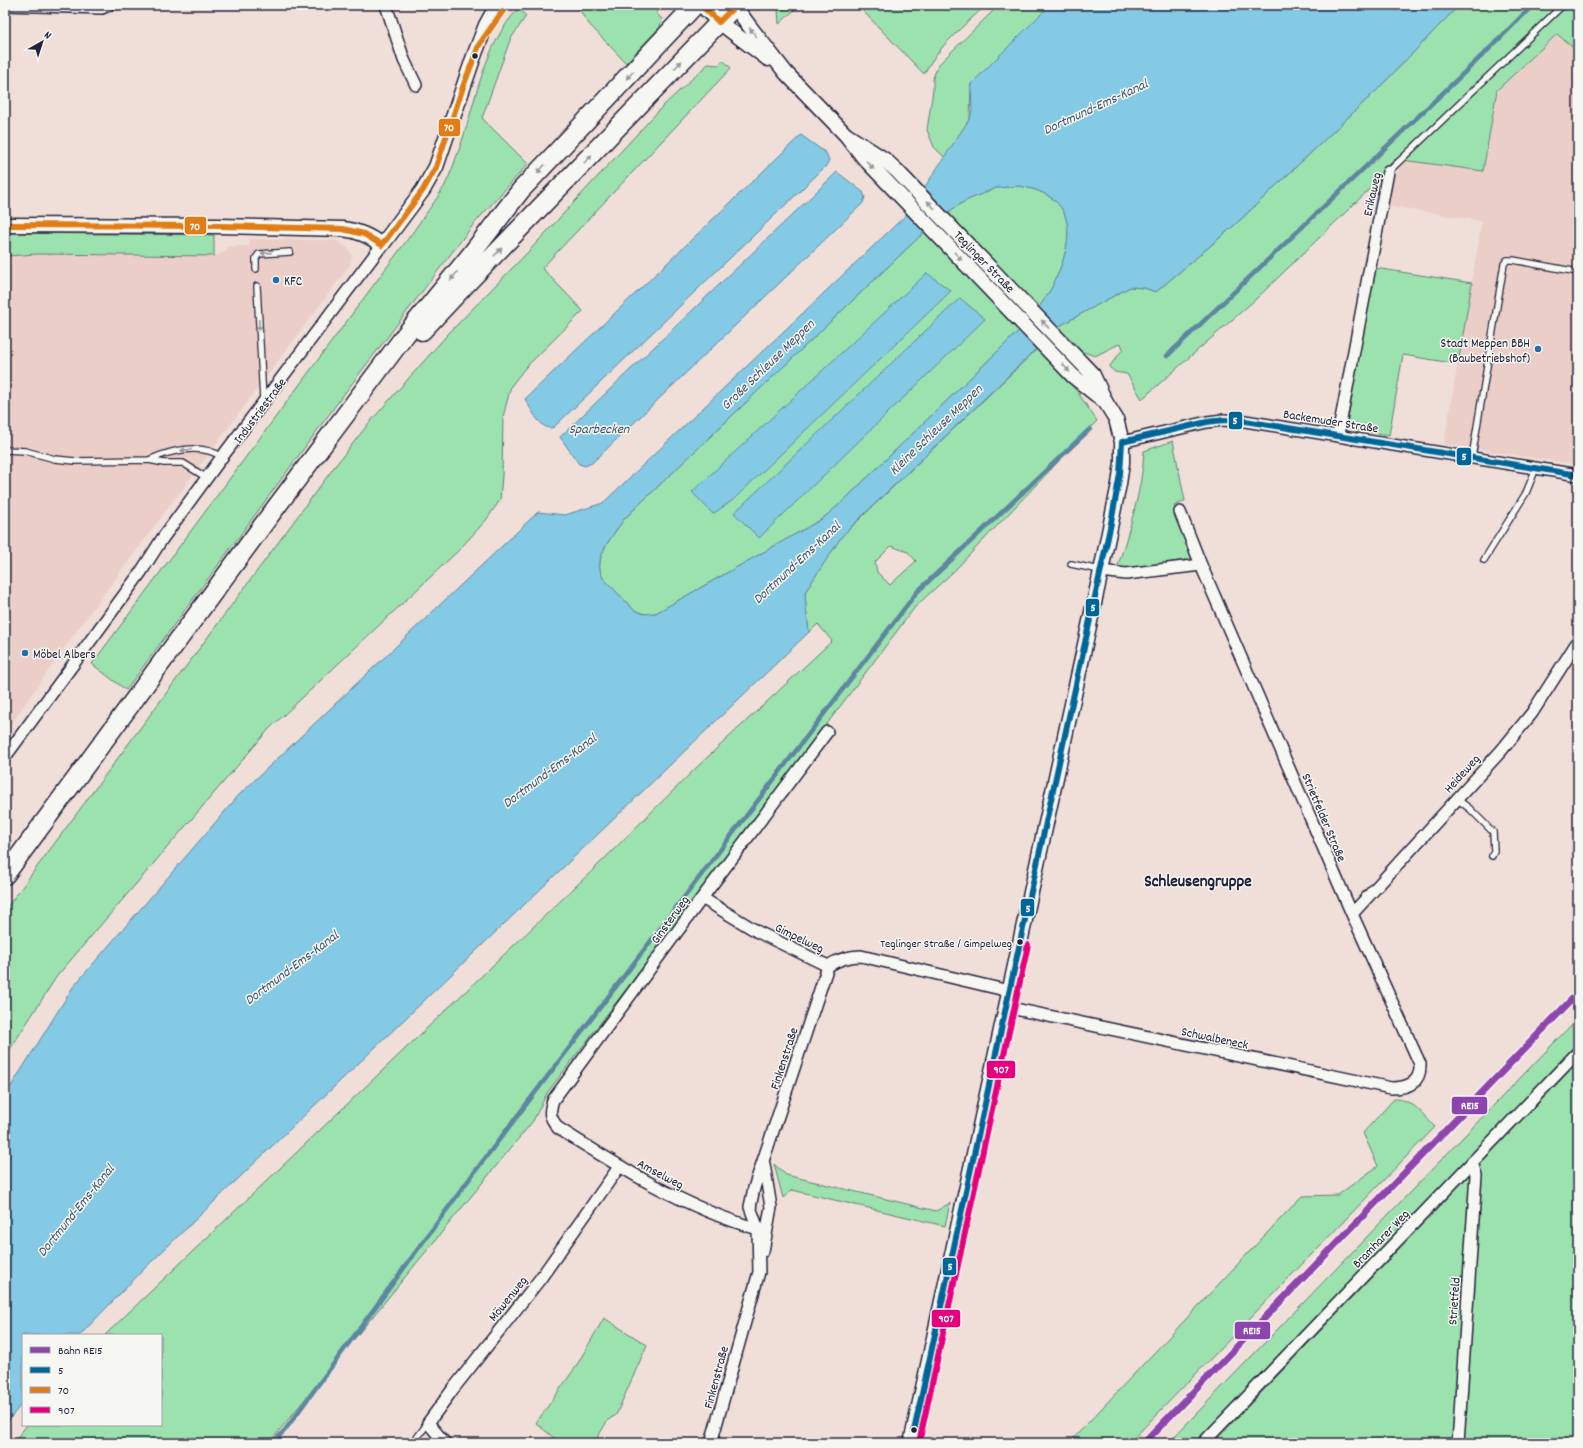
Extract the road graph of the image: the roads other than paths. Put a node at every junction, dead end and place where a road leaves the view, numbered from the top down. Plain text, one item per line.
1 (5, 5) edge
2 (109, 5) edge
3 (386, 5) edge
4 (497, 5) edge
5 (508, 5) edge
6 (695, 5) edge
7 (701, 5) edge
8 (735, 5) edge
9 (1563, 5) edge
10 (719, 22) junction
11 (479, 45) junction
12 (786, 73) junction
13 (416, 85) dead end
14 (846, 135) junction
15 (1388, 172) joint
16 (5, 225) edge
17 (382, 245) junction
18 (290, 252) dead end
19 (256, 269) dead end
20 (1578, 272) edge
21 (257, 286) dead end
22 (1106, 403) junction
23 (263, 404) junction
24 (345, 416) junction
25 (1338, 435) junction
26 (1122, 442) junction
27 (5, 450) edge
28 (222, 457) junction
29 (1472, 457) junction
30 (149, 460) junction
31 (1537, 468) junction
32 (1578, 475) edge
33 (207, 478) junction
34 (1180, 512) dead end
35 (1484, 560) dead end
36 (1071, 564) dead end
37 (1201, 565) junction
38 (1101, 571) junction
39 (1578, 641) edge
40 (828, 732) dead end
41 (5, 756) edge
42 (1456, 799) junction
43 (1492, 856) dead end
44 (5, 875) edge
45 (702, 898) junction
46 (1352, 914) junction
47 (828, 966) junction
48 (1009, 991) junction
49 (1006, 1007) junction
50 (1578, 1052) edge
51 (1417, 1079) joint
52 (558, 1128) joint
53 (764, 1159) junction
54 (1472, 1162) junction
55 (618, 1167) junction
56 (758, 1229) junction
57 (759, 1272) junction
58 (428, 1423) junction
59 (413, 1443) edge
60 (445, 1443) edge
61 (711, 1443) edge
62 (911, 1443) edge
63 (1203, 1443) edge
64 (1458, 1443) edge

1 - 2 street
3 - 13 street
4 - 11 street, Industriestraße
5 - 11 street, Industriestraße
6 -> 24 main road
7 - 10 street
8 - 10 main road
12 -> 8 street, Teglinger Straße
9 - 15 lane, Erikaweg
10 - 12 street, Teglinger Straße
24 -> 10 main road
11 - 17 street, Industriestraße
12 - 14 street, Teglinger Straße
14 -> 22 street, Teglinger Straße
22 -> 14 street, Teglinger Straße
15 - 25 street, Erikaweg
16 - 17 street
17 - 23 street, Industriestraße
18 -> 19 lane
20 - 29 lane
21 -> 23 lane
22 - 26 street, Teglinger Straße
23 - 28 street, Industriestraße
24 - 44 main road
25 - 26 street, Backemuder Straße
25 - 29 street, Backemuder Straße
26 - 38 street, Teglinger Straße
27 - 30 lane
28 -> 30 lane
28 - 33 street, Industriestraße
29 - 31 street, Backemuder Straße
30 - 33 lane
31 - 32 street, Backemuder Straße
31 - 35 lane
33 - 41 street, Industriestraße
34 - 37 street, Strietfelder Straße
36 - 38 lane
37 - 38 street
37 - 46 street, Strietfelder Straße
38 - 48 street, Teglinger Straße
39 - 42 street, Heideweg
40 - 45 street, Ginsterweg
42 - 43 lane
42 - 46 street, Heideweg
45 - 47 street, Gimpelweg
45 - 52 street, Ginsterweg
46 - 51 street, Strietfelder Straße
47 - 48 street, Gimpelweg
47 - 53 street, Finkenstraße
48 - 49 street, Teglinger Straße
49 - 51 street, Schwalbeneck
49 - 62 street, Teglinger Straße
50 - 54 street, Bramharer Weg
52 - 55 street, Amselweg
53 - 56 street, Finkenstraße
53 - 57 street, Finkenstraße
54 - 63 street, Bramharer Weg
54 - 64 street, Strietfeld
55 - 56 street, Amselweg
55 - 58 street, Möwenweg
56 - 57 street, Finkenstraße
57 - 61 street, Finkenstraße
58 - 59 lane, Möwenweg
58 - 60 street

